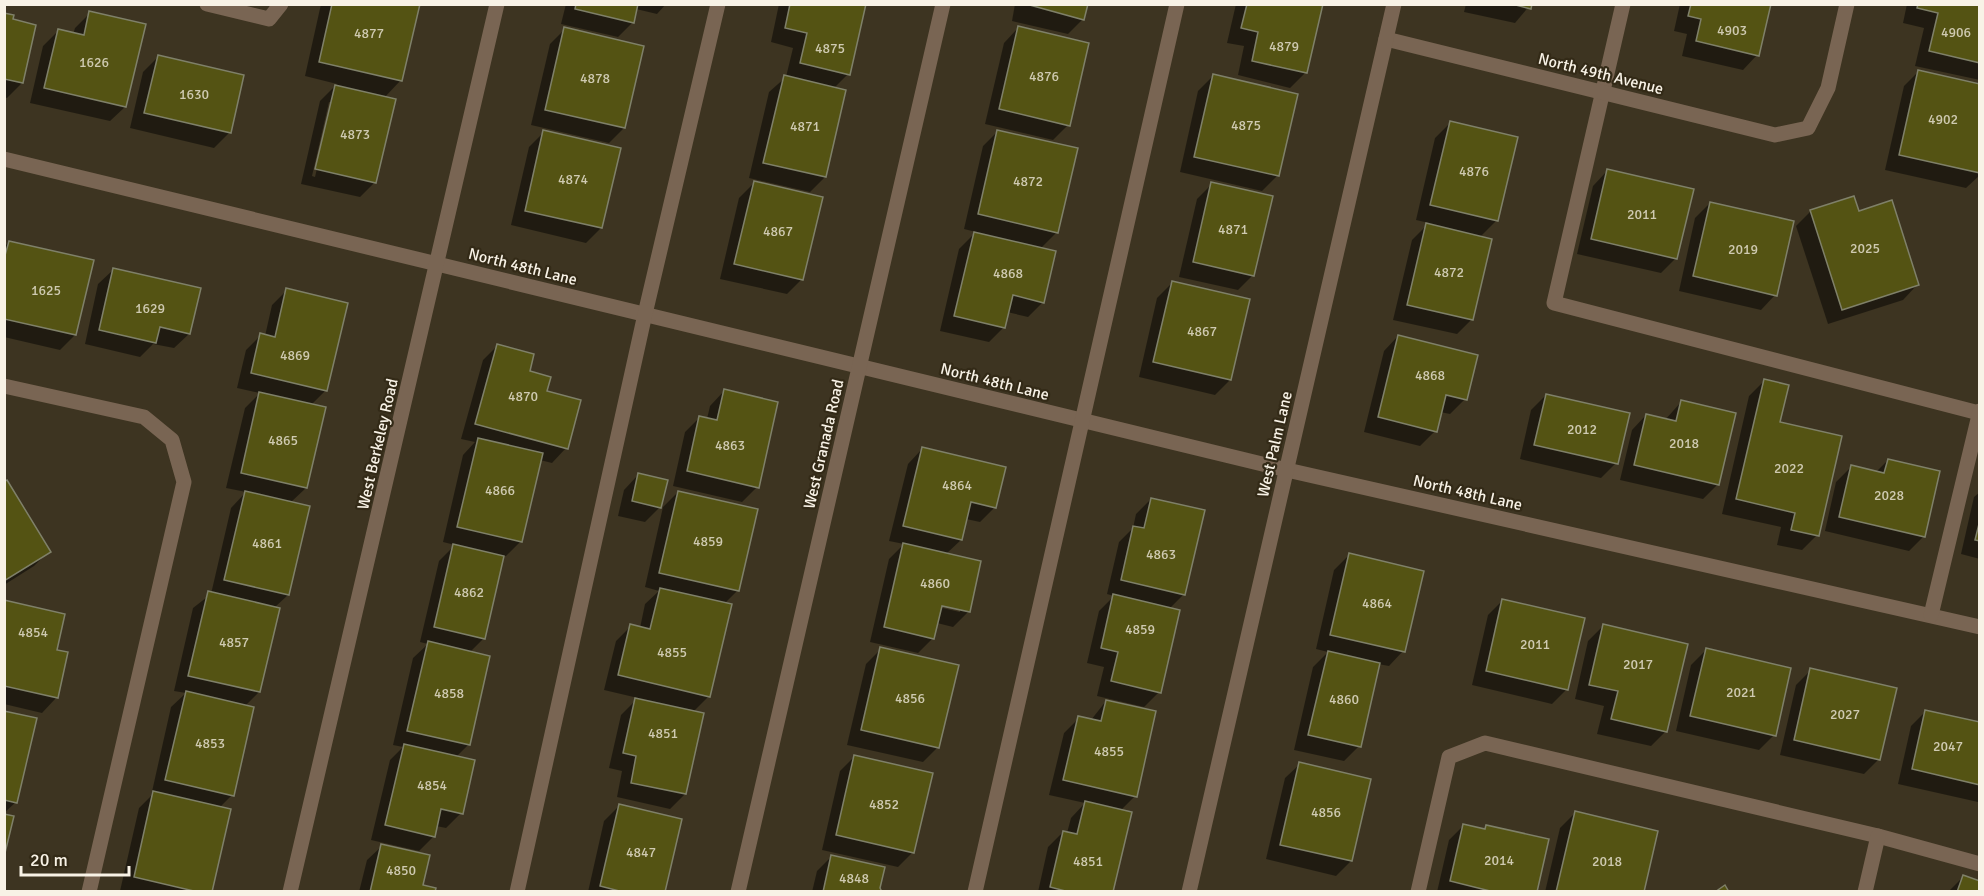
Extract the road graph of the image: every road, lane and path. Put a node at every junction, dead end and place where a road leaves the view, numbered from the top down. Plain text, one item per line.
1 (207, 4) edge
2 (281, 4) edge
3 (497, 4) edge
4 (718, 4) edge
5 (944, 4) edge
6 (1177, 4) edge
7 (1394, 4) edge
8 (1623, 4) edge
9 (1847, 4) edge
10 (1386, 39) junction
11 (1603, 93) junction
12 (4, 159) edge
13 (438, 264) junction
14 (645, 314) junction
15 (860, 366) junction
16 (4, 386) edge
17 (1979, 412) edge
18 (1083, 421) junction
19 (1287, 470) junction
20 (1931, 615) junction
21 (1980, 627) edge
22 (1878, 836) junction
23 (1980, 864) edge
24 (89, 891) edge
25 (290, 891) edge
26 (517, 891) edge
27 (738, 891) edge
28 (975, 891) edge
29 (1189, 891) edge
30 (1418, 891) edge
31 (1865, 891) edge

1 - 2 street
3 - 13 street, West Berkeley Road
4 - 14 street
5 - 15 street, West Granada Road
6 - 18 street
7 - 10 street, West Palm Lane
8 - 11 street
9 - 11 street, North 49th Avenue
10 - 11 street, North 49th Avenue
10 - 19 street, West Palm Lane
11 - 17 street
12 - 13 street, North 48th Lane
13 - 14 street, North 48th Lane
13 - 25 street, West Berkeley Road
14 - 15 street, North 48th Lane
14 - 26 street
15 - 18 street, North 48th Lane
15 - 27 street, West Granada Road
16 - 24 street
17 - 20 street
18 - 19 street, North 48th Lane
18 - 28 street
19 - 20 street, North 48th Lane
19 - 29 street, West Palm Lane
20 - 21 street, North 48th Lane
22 - 23 street
22 - 30 street
22 - 31 street

